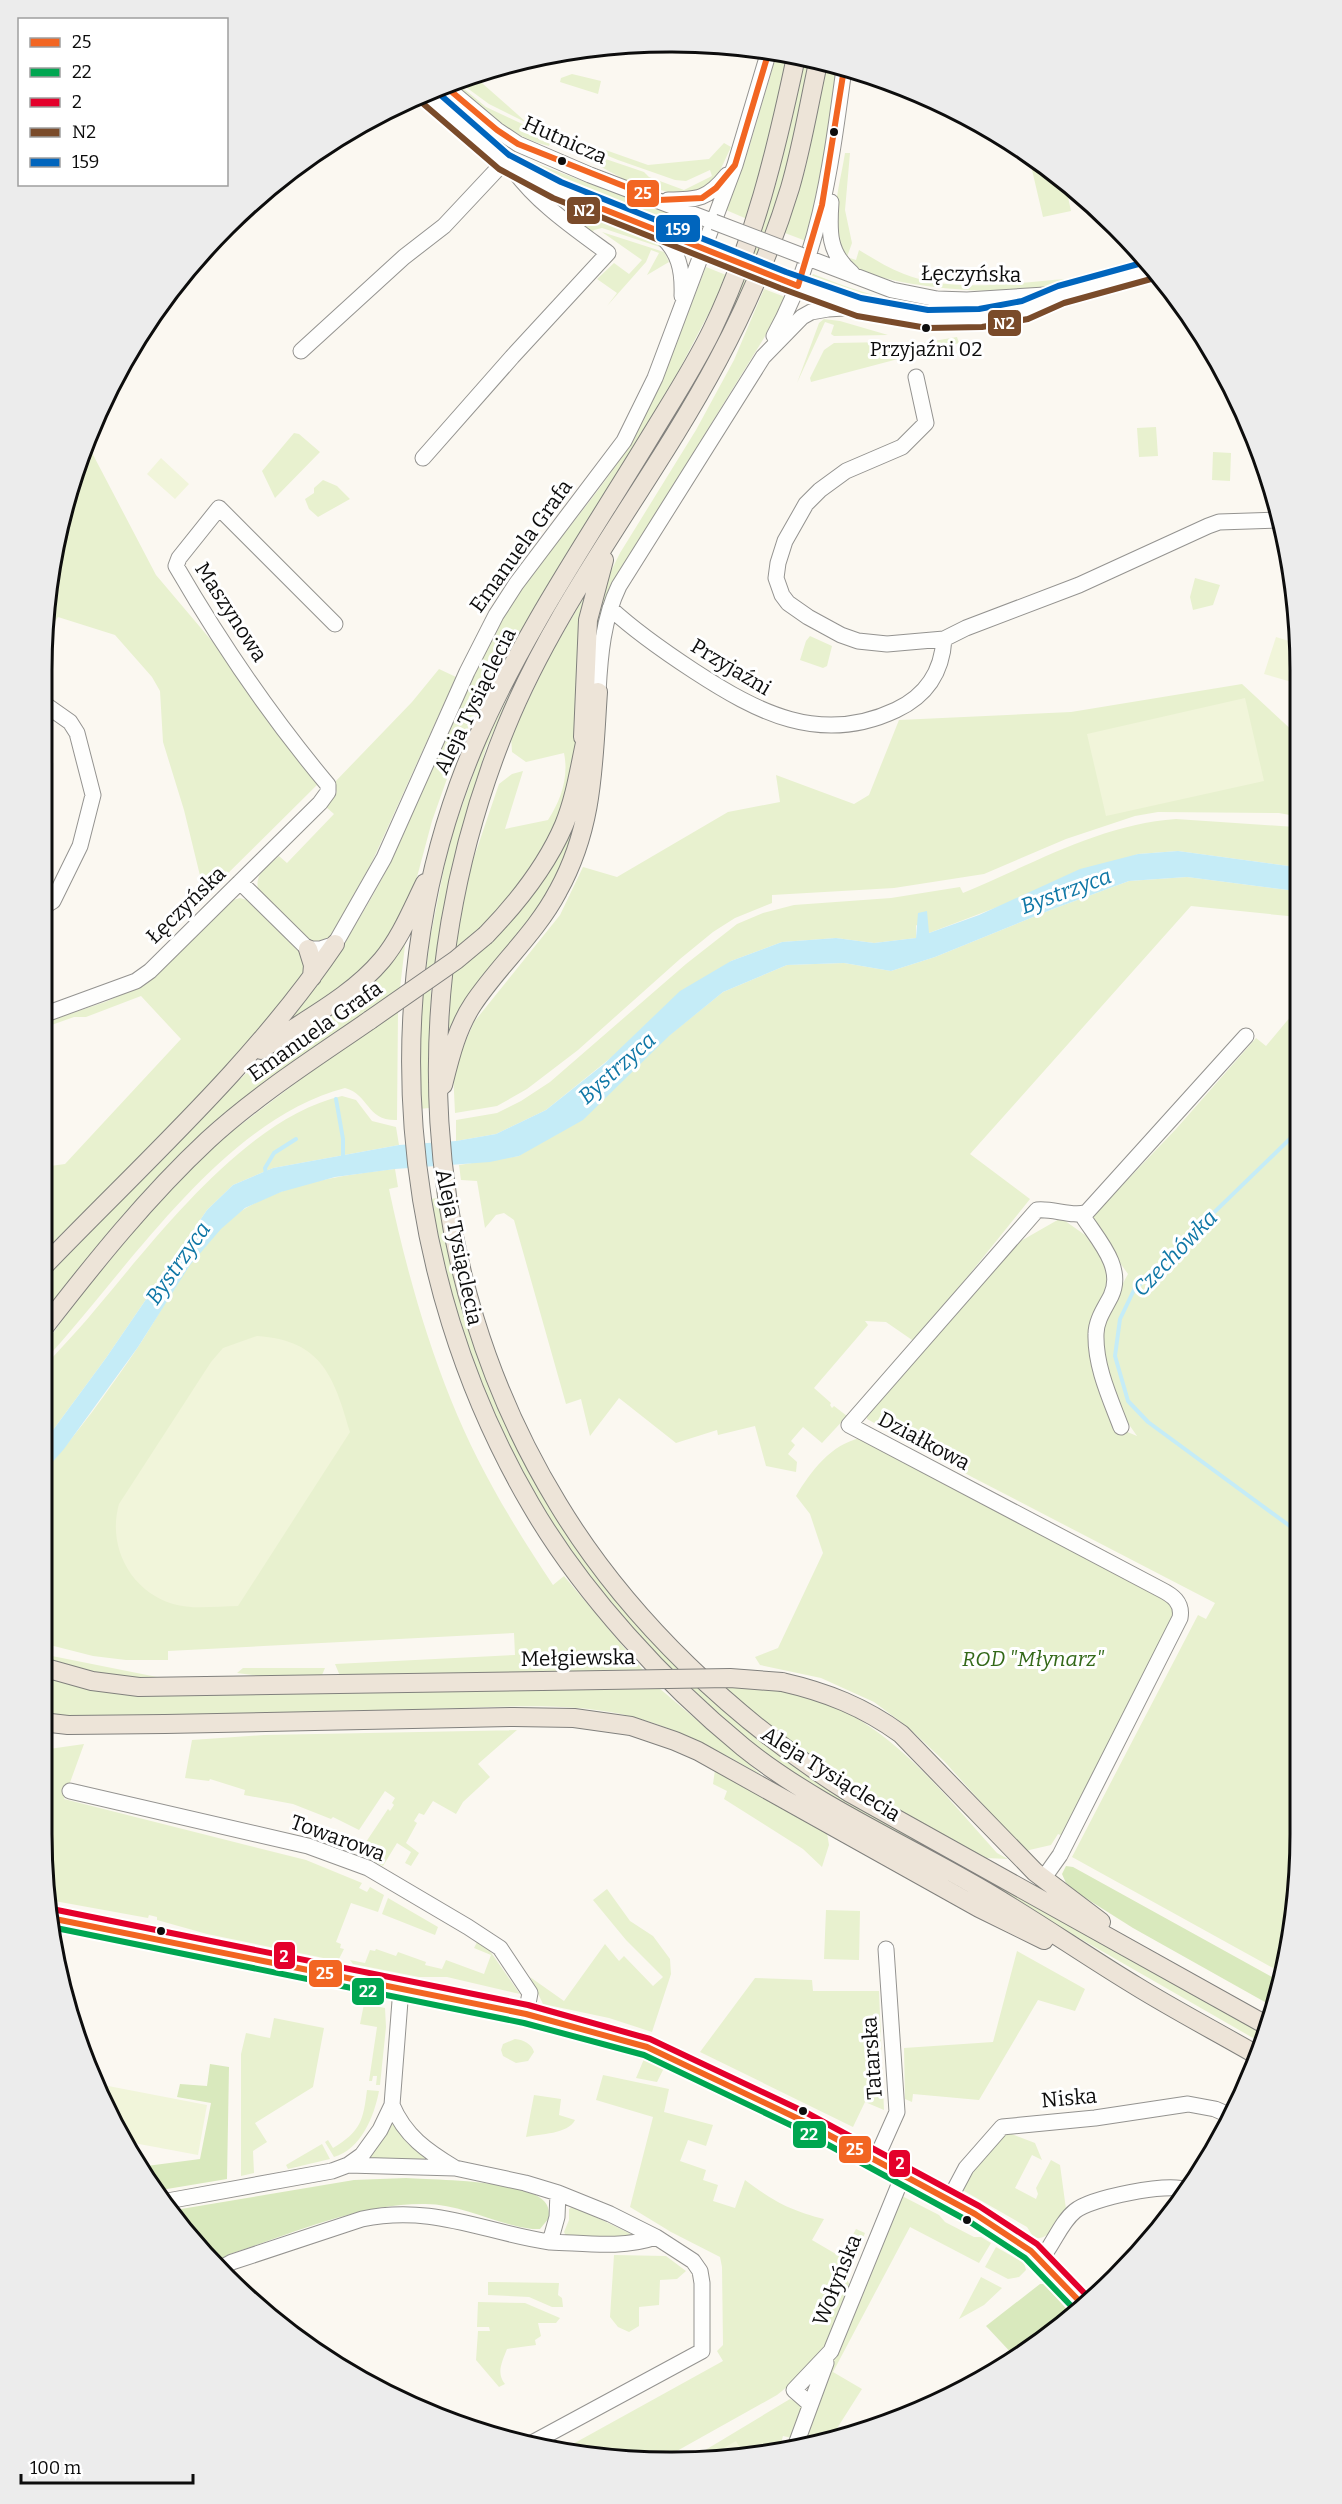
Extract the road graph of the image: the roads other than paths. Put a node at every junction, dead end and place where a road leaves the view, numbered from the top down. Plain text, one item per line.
1 (766, 60) edge
2 (794, 65) edge
3 (816, 70) edge
4 (843, 77) edge
5 (453, 93) edge
6 (433, 100) edge
7 (507, 163) junction
8 (735, 165) junction
9 (831, 165) junction
10 (659, 200) junction
11 (586, 202) junction
12 (714, 222) junction
13 (573, 227) junction
14 (653, 230) junction
15 (703, 249) junction
16 (808, 258) junction
17 (1143, 272) edge
18 (859, 279) junction
19 (798, 286) junction
20 (1061, 294) junction
21 (682, 305) junction
22 (859, 307) junction
23 (301, 351) dead end
24 (763, 357) junction
25 (916, 378) dead end
26 (423, 458) dead end
27 (1270, 520) edge
28 (611, 538) junction
29 (610, 608) junction
30 (335, 624) dead end
31 (944, 639) junction
32 (598, 692) junction
33 (52, 709) edge
34 (582, 757) junction
35 (328, 785) joint
36 (435, 863) junction
37 (240, 882) junction
38 (52, 902) edge
39 (335, 944) junction
40 (308, 949) junction
41 (312, 977) junction
42 (52, 1012) edge
43 (1246, 1036) dead end
44 (218, 1088) junction
45 (438, 1107) junction
46 (1082, 1215) junction
47 (52, 1259) edge
48 (52, 1318) edge
49 (1121, 1427) dead end
50 (52, 1670) edge
51 (52, 1723) edge
52 (68, 1725) junction
53 (52, 1731) edge
54 (70, 1791) dead end
55 (1043, 1880) junction
56 (59, 1920) edge
57 (886, 1949) dead end
58 (1168, 1971) junction
59 (401, 1988) junction
60 (1140, 1988) junction
61 (526, 2014) junction
62 (1260, 2022) edge
63 (1250, 2051) edge
64 (392, 2105) junction
65 (1223, 2112) edge
66 (876, 2160) junction
67 (348, 2165) junction
68 (455, 2168) junction
69 (903, 2175) junction
70 (1177, 2188) edge
71 (558, 2193) junction
72 (173, 2200) edge
73 (949, 2200) junction
74 (656, 2237) junction
75 (550, 2242) junction
76 (1040, 2260) junction
77 (229, 2265) edge
78 (1078, 2299) edge
79 (831, 2351) junction
80 (810, 2404) junction
81 (541, 2438) edge
82 (798, 2438) edge

1 - 8 street
2 - 36 main road, Aleja Tysiąclecia
3 - 28 main road, Aleja Tysiąclecia
4 - 9 street
5 - 10 street, Hutnicza
6 - 7 street, Hutnicza
7 - 11 street, Hutnicza
7 - 13 street
7 - 23 street
8 - 10 street
8 - 12 street
9 - 16 street
9 - 18 street
10 - 12 street, Hutnicza
11 - 13 street
11 - 14 street, Hutnicza
12 - 15 street
12 - 16 street, Łęczyńska, bridge
13 - 26 street
14 - 15 street, Hutnicza
14 - 21 street
15 - 19 street, Hutnicza, bridge
15 - 21 street, Emanuela Grafa
16 - 18 street, Łęczyńska
16 - 19 street
17 - 20 street, Łęczyńska
18 - 20 street, Łęczyńska
19 - 22 street, Hutnicza
19 - 24 street
20 - 22 street, Łęczyńska
21 - 39 street, Emanuela Grafa
22 - 24 street
24 - 29 street
25 - 31 street
27 - 31 street
28 - 34 main road
28 - 45 main road, Aleja Tysiąclecia
29 - 31 street, Przyjaźni
29 - 32 street
30 - 35 street, Maszynowa
32 - 34 main road
32 - 45 main road
33 - 38 street
34 - 48 main road, Emanuela Grafa, bridge
35 - 37 street, Łęczyńska
36 - 44 main road
36 - 60 main road, Aleja Tysiąclecia
37 - 40 street
37 - 42 street, Łęczyńska
39 - 40 street
39 - 41 main road
40 - 41 main road
41 - 44 main road
43 - 46 street
44 - 47 main road
45 - 58 main road, Aleja Tysiąclecia
46 - 49 street
46 - 55 street, Działkowa
50 - 55 main road, Mełgiewska, bridge
51 - 52 main road
52 - 53 main road
52 - 60 main road
54 - 61 street, Towarowa
55 - 58 main road, Mełgiewska
56 - 59 street
57 - 66 street, Tatarska
58 - 62 main road, Aleja Tysiąclecia
59 - 61 street
59 - 64 street
60 - 63 main road, Aleja Tysiąclecia
61 - 66 street
64 - 67 street
64 - 68 street
65 - 73 street, Niska
66 - 69 street
67 - 68 street
67 - 72 street
68 - 71 street
69 - 73 street
69 - 79 street, Wołyńska
70 - 76 street
71 - 74 street
71 - 75 street
73 - 76 street
74 - 75 street
74 - 81 street
75 - 77 street
76 - 78 street
79 - 80 street
79 - 80 street, Wołyńska
80 - 82 street

